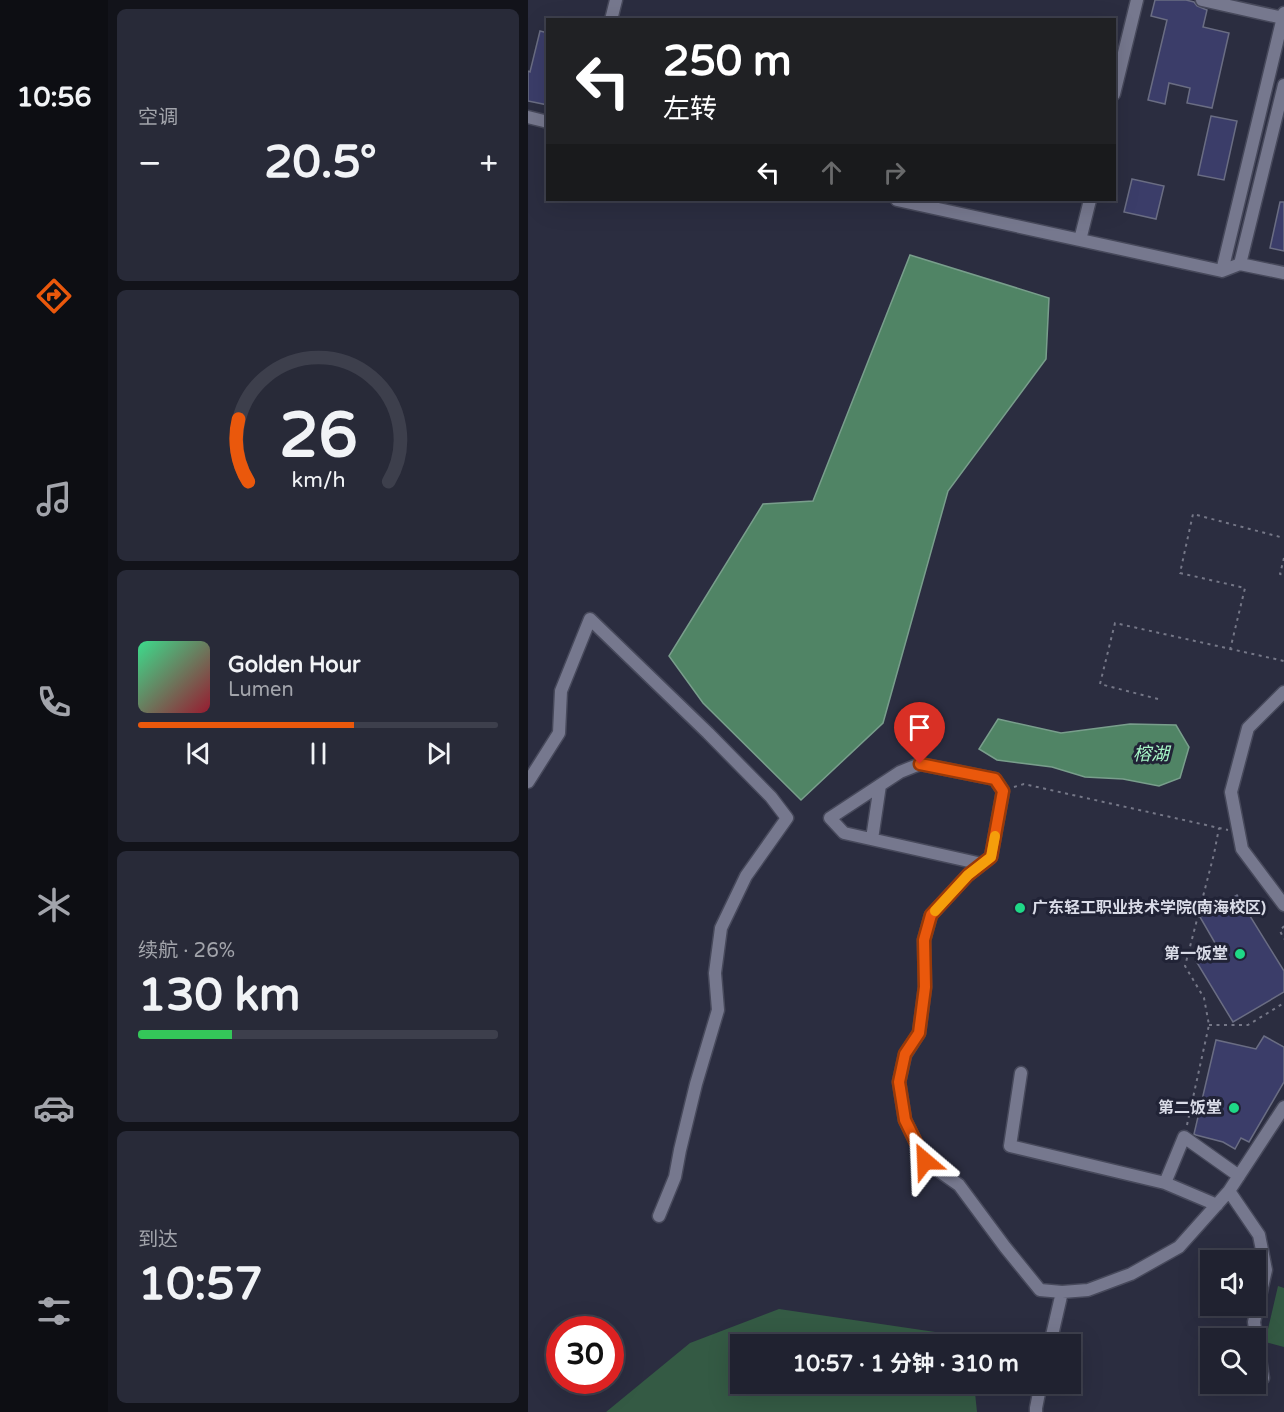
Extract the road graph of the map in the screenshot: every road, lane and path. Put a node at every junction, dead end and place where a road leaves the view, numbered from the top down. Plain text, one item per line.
1 (616, 0) edge
2 (1137, 0) edge
3 (1202, 0) edge
4 (1283, 15) edge
5 (612, 18) edge
6 (1284, 85) edge
7 (1116, 86) edge
8 (528, 117) edge
9 (546, 122) edge
10 (902, 201) edge
11 (1090, 201) edge
12 (1080, 240) junction
13 (1240, 264) junction
14 (1222, 271) junction
15 (1284, 273) edge
16 (1284, 538) edge
17 (1284, 558) edge
18 (1284, 574) edge
19 (1230, 650) junction
20 (1284, 661) edge
21 (1284, 692) edge
22 (1158, 699) dead end
23 (528, 782) edge
24 (880, 785) junction
25 (1003, 791) junction
26 (1219, 828) junction
27 (1239, 833) junction
28 (872, 839) junction
29 (982, 864) junction
30 (1284, 905) edge
31 (1284, 926) edge
32 (1284, 939) edge
33 (1284, 1003) edge
34 (1209, 1025) junction
35 (1021, 1073) dead end
36 (1284, 1107) edge
37 (1184, 1137) junction
38 (1239, 1176) junction
39 (1165, 1183) junction
40 (1229, 1191) junction
41 (1217, 1205) junction
42 (659, 1216) dead end
43 (1062, 1292) junction
44 (1255, 1328) edge
45 (1052, 1334) edge
46 (1039, 1394) edge
47 (1036, 1412) edge

1 - 5 street
2 - 7 street
3 - 4 street
4 - 14 street
6 - 13 street
8 - 9 street
10 - 12 street
11 - 12 street
12 - 14 street
13 - 14 street
13 - 15 street
16 - 19 path
17 - 18 path
19 - 20 path
19 - 22 path
21 - 27 street
23 - 42 street
24 - 25 street
24 - 28 street
24 - 28 street
25 - 26 path
25 - 29 street
26 - 27 path
26 - 34 path
27 - 30 street
28 - 29 street
29 - 43 street
31 - 32 path
33 - 34 path
34 - 37 path
35 - 39 street
36 - 38 street
37 - 38 street
37 - 39 street
38 - 40 street
39 - 41 street
40 - 41 street
40 - 44 street
41 - 43 street
43 - 45 street
46 - 47 street

